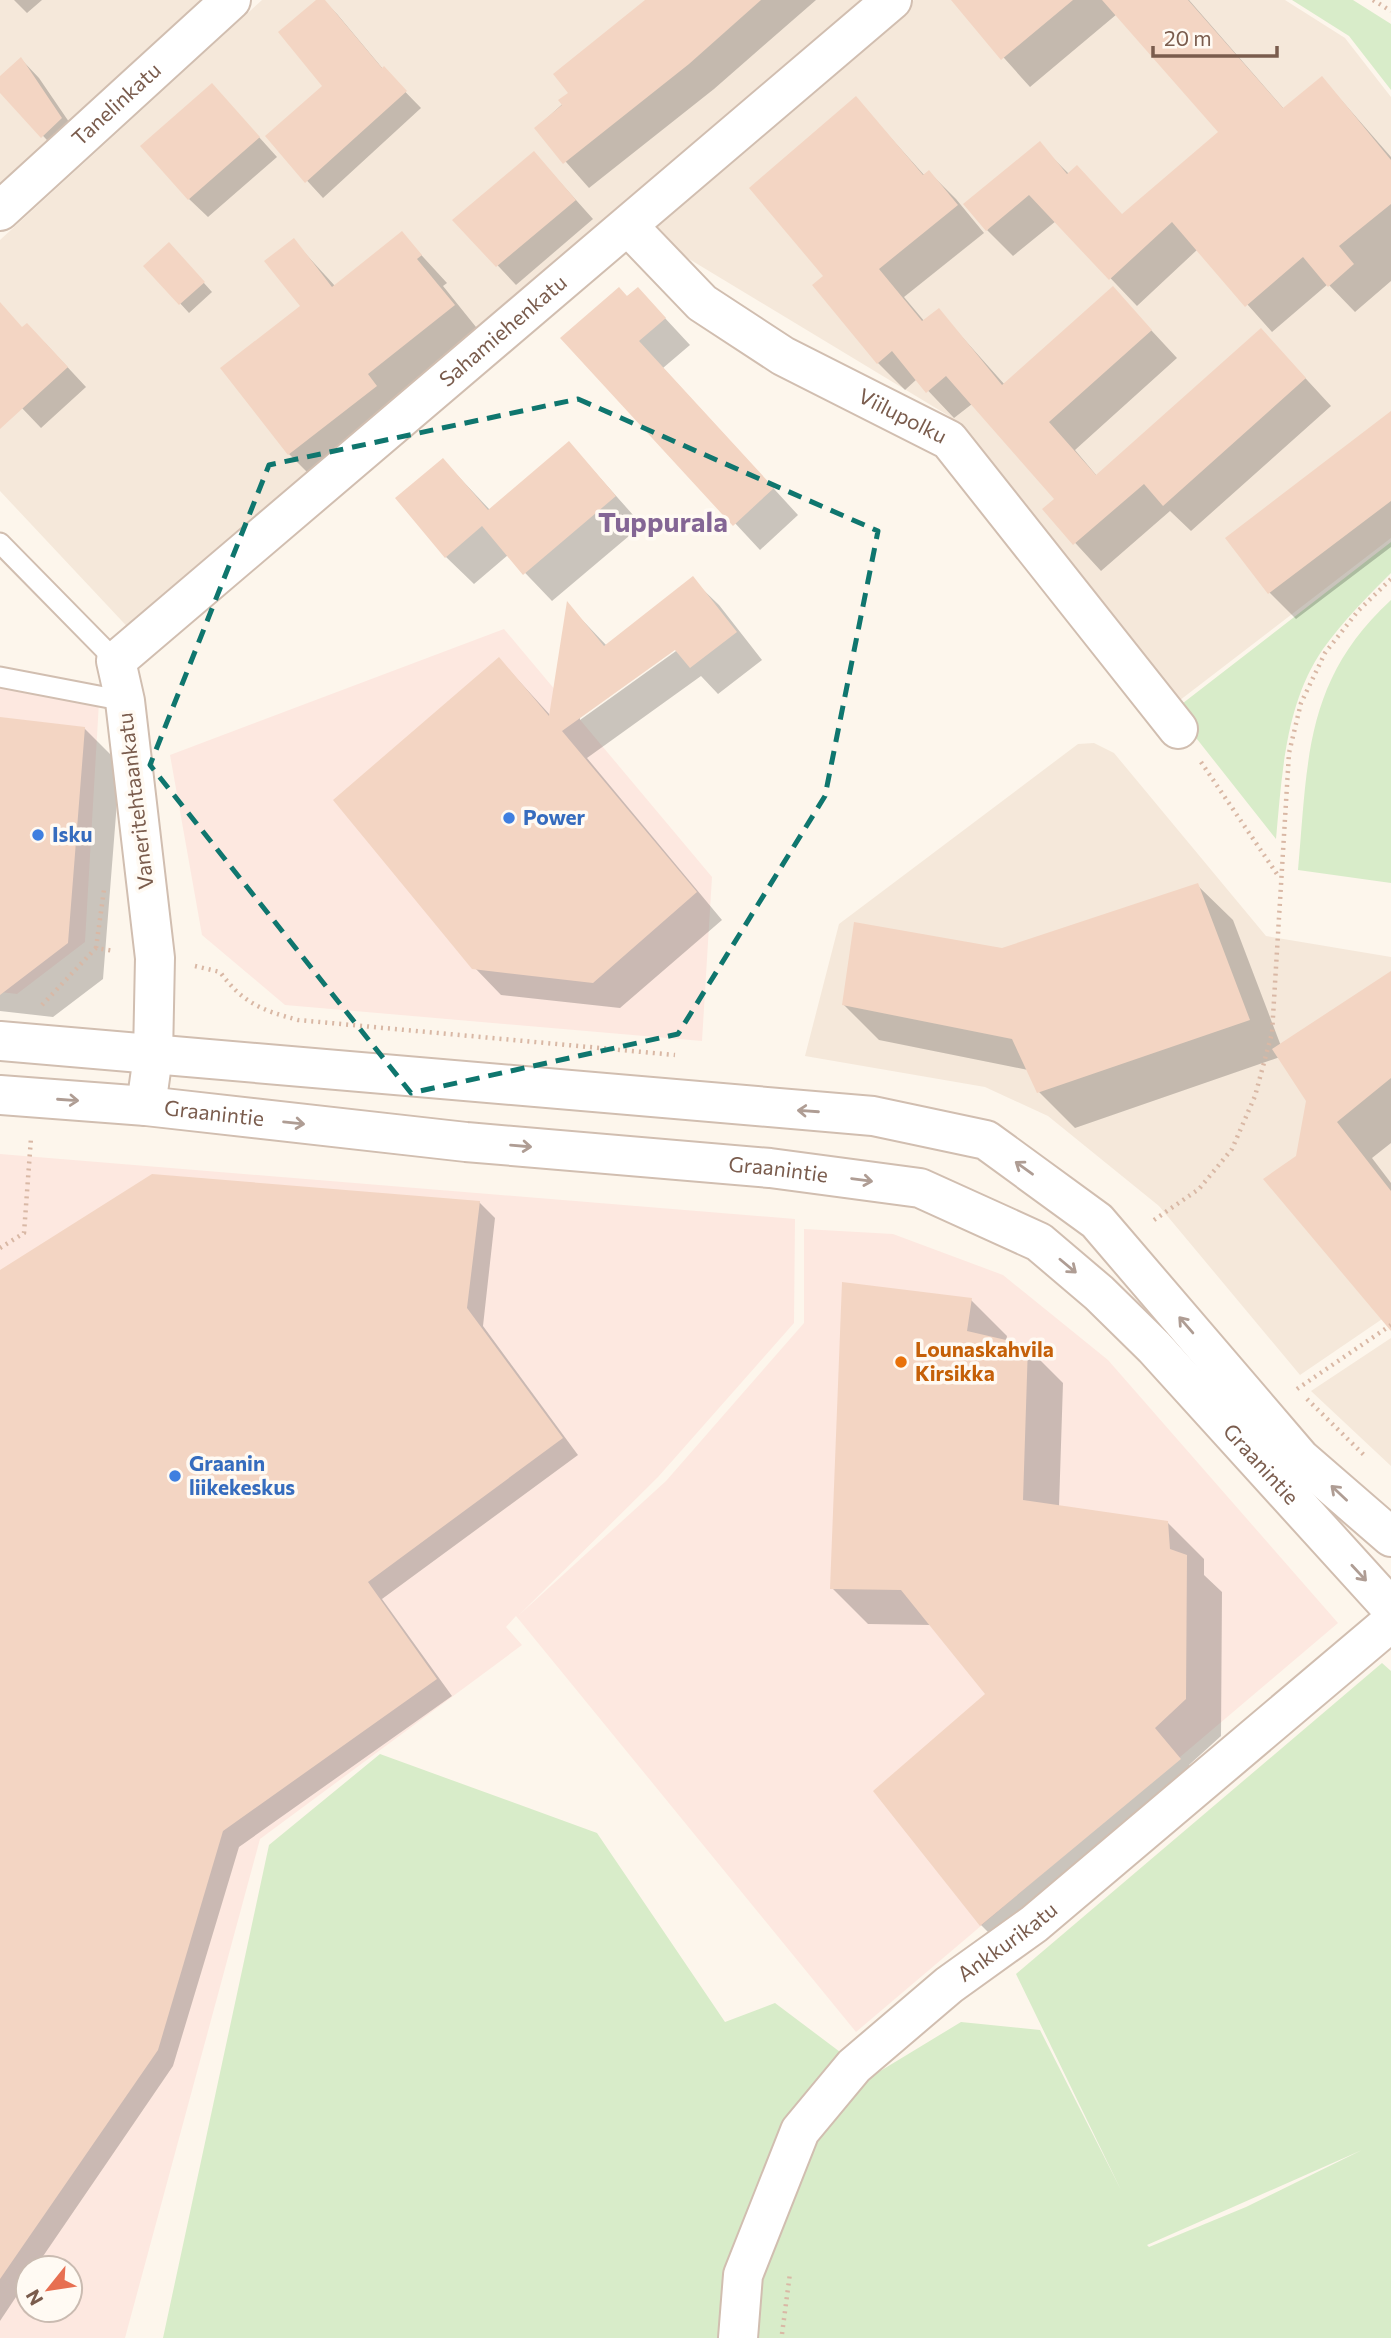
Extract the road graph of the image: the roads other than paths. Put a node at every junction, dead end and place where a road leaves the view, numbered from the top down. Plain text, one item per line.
1 (232, 0) edge
2 (892, 0) edge
3 (0, 211) edge
4 (629, 227) junction
5 (0, 543) edge
6 (116, 662) junction
7 (0, 677) edge
8 (125, 701) junction
9 (1178, 729) road end
10 (0, 1041) edge
11 (153, 1056) junction
12 (0, 1095) edge
13 (146, 1107) junction
14 (1391, 1537) edge
15 (1391, 1608) edge
16 (1391, 1622) edge
17 (738, 2338) edge

1 - 3 street, Tanelinkatu
2 - 4 street, Sahamiehenkatu
4 - 6 street, Sahamiehenkatu
4 - 9 street, Viilupolku
5 - 6 lane
6 - 8 street, Vaneritehtaankatu
7 - 8 lane
8 - 11 street, Vaneritehtaankatu
10 - 11 street, Graanintie
11 - 13 street, Vaneritehtaankatu
14 -> 11 street, Graanintie
12 -> 13 street, Graanintie
13 -> 15 street, Graanintie
16 - 17 street, Ankkurikatu

